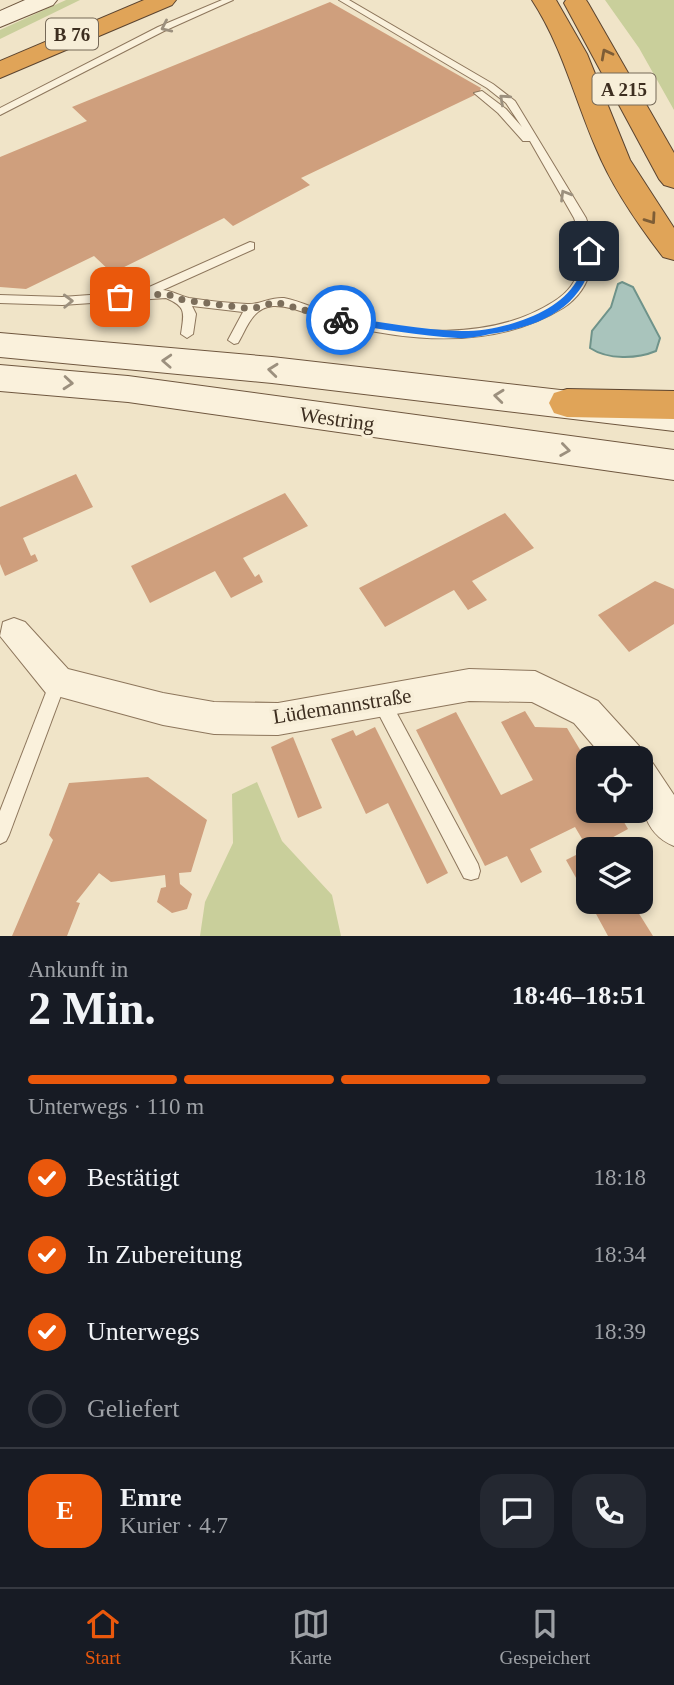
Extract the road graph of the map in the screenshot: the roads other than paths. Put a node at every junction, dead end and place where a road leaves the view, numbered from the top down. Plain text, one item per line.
1 (45, 0) edge
2 (107, 0) edge
3 (137, 0) edge
4 (164, 0) edge
5 (229, 0) edge
6 (343, 0) edge
7 (528, 0) edge
8 (544, 0) edge
9 (573, 0) edge
10 (0, 20) edge
11 (571, 41) junction
12 (2, 64) edge
13 (479, 93) dead end
14 (0, 112) edge
15 (542, 155) junction
16 (674, 179) edge
17 (250, 246) dead end
18 (674, 250) edge
19 (144, 295) junction
20 (0, 299) edge
21 (183, 300) junction
22 (252, 309) junction
23 (187, 334) dead end
24 (234, 340) dead end
25 (0, 345) edge
26 (0, 378) edge
27 (567, 402) junction
28 (674, 405) edge
29 (674, 417) edge
30 (674, 466) edge
31 (14, 632) dead end
32 (58, 682) junction
33 (380, 701) junction
34 (616, 746) edge
35 (653, 795) edge
36 (674, 828) edge
37 (0, 835) edge
38 (471, 871) dead end

1 - 10 main road
2 - 12 highway, B 76
3 - 12 highway, B 76
4 - 12 highway
5 -> 14 lane
15 -> 6 lane
7 - 11 highway
8 - 11 highway
16 -> 9 highway, A 215
11 -> 18 highway
13 - 15 lane
22 -> 15 lane
17 - 19 lane
20 -> 19 lane
19 - 21 lane
21 - 22 lane
21 - 23 lane
22 - 24 lane
27 -> 25 main road, Westring
26 -> 30 main road, Westring
27 - 28 highway
27 - 29 main road, Westring
31 - 32 street
32 - 33 street, Lüdemannstraße
32 - 37 lane
33 - 34 street, Lüdemannstraße
33 - 38 lane
35 - 36 street

